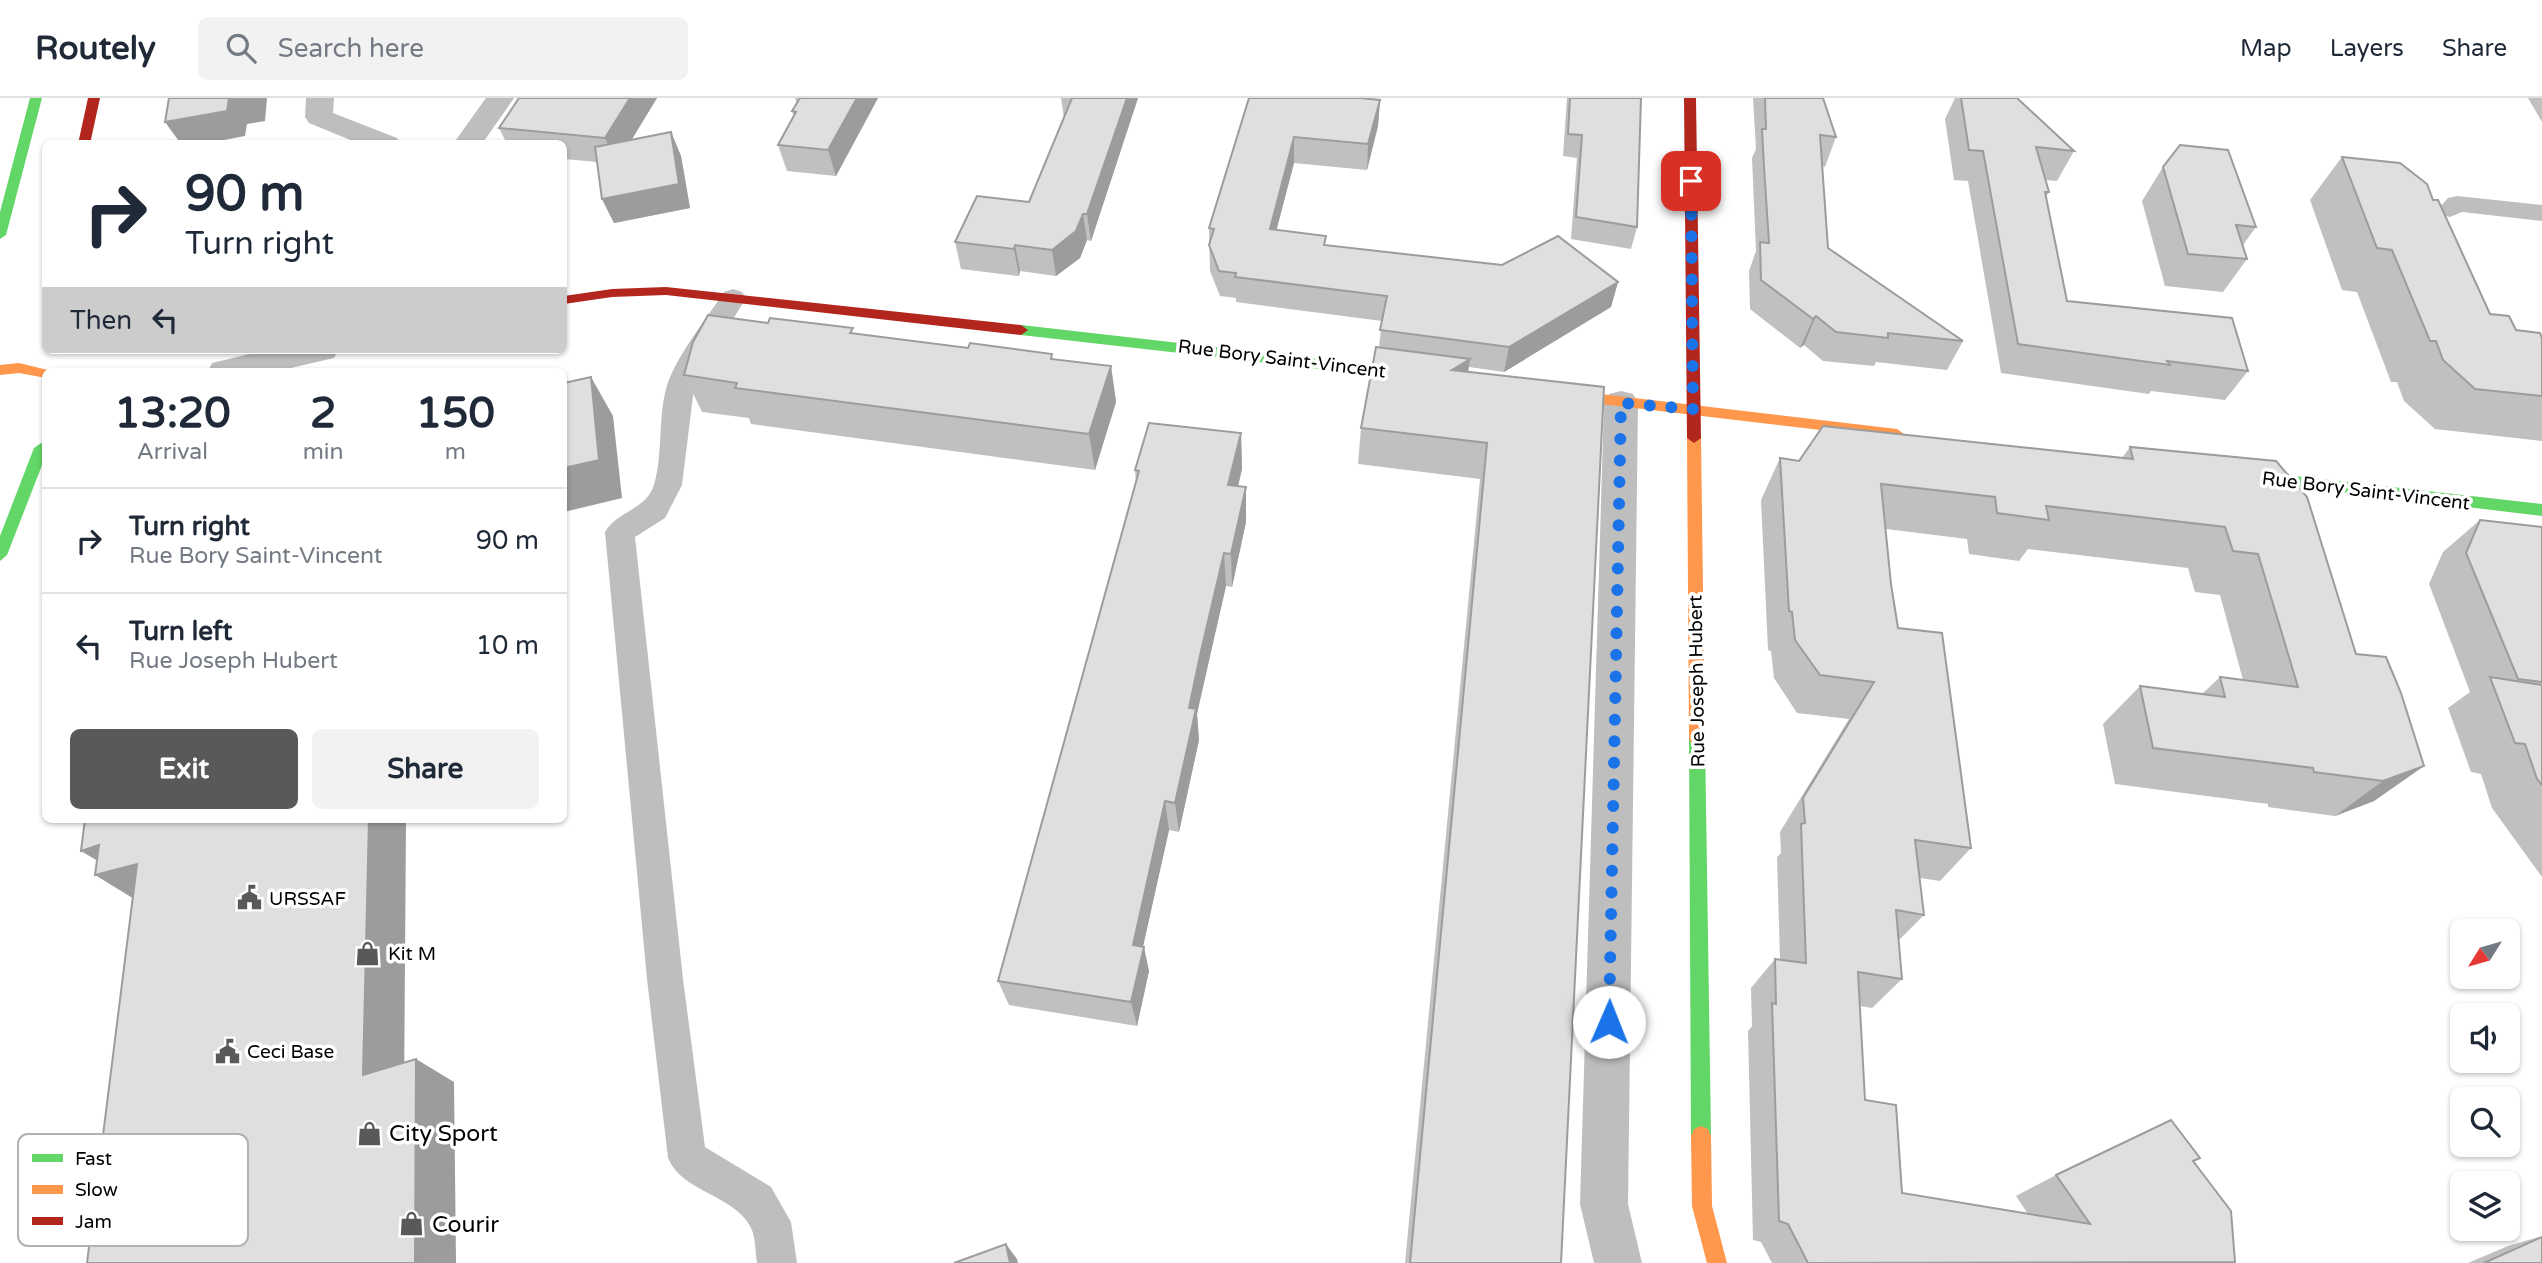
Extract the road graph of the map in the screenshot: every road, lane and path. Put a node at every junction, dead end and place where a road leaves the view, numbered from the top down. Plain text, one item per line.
1 (36, 98) edge
2 (94, 98) edge
3 (320, 98) edge
4 (500, 98) edge
5 (1690, 98) edge
6 (85, 140) edge
7 (377, 140) edge
8 (470, 140) edge
9 (2450, 209) dead end
10 (2542, 213) edge
11 (0, 235) edge
12 (733, 298) junction
13 (567, 300) edge
14 (304, 354) edge
15 (52, 368) edge
16 (238, 368) edge
17 (0, 370) edge
18 (1445, 379) edge
19 (1540, 392) edge
20 (1621, 403) junction
21 (1693, 409) junction
22 (1917, 437) edge
23 (42, 446) edge
24 (42, 447) edge
25 (18, 463) dead end
26 (2223, 473) edge
27 (2542, 510) edge
28 (0, 555) edge
29 (778, 1263) edge
30 (1618, 1263) edge
31 (1717, 1263) edge

1 - 11 street
2 - 6 street
3 - 7 street
4 - 8 street
5 - 21 street, Rue Joseph Hubert
9 - 10 lane
12 - 13 street, Rue Bory Saint-Vincent
12 - 18 street, Rue Bory Saint-Vincent
12 - 29 lane
14 - 16 street
15 - 17 street
19 - 20 street
20 - 21 street
20 - 30 street
21 - 22 street
21 - 31 street, Rue Joseph Hubert
23 - 25 street
24 - 28 street
26 - 27 street, Rue Bory Saint-Vincent

